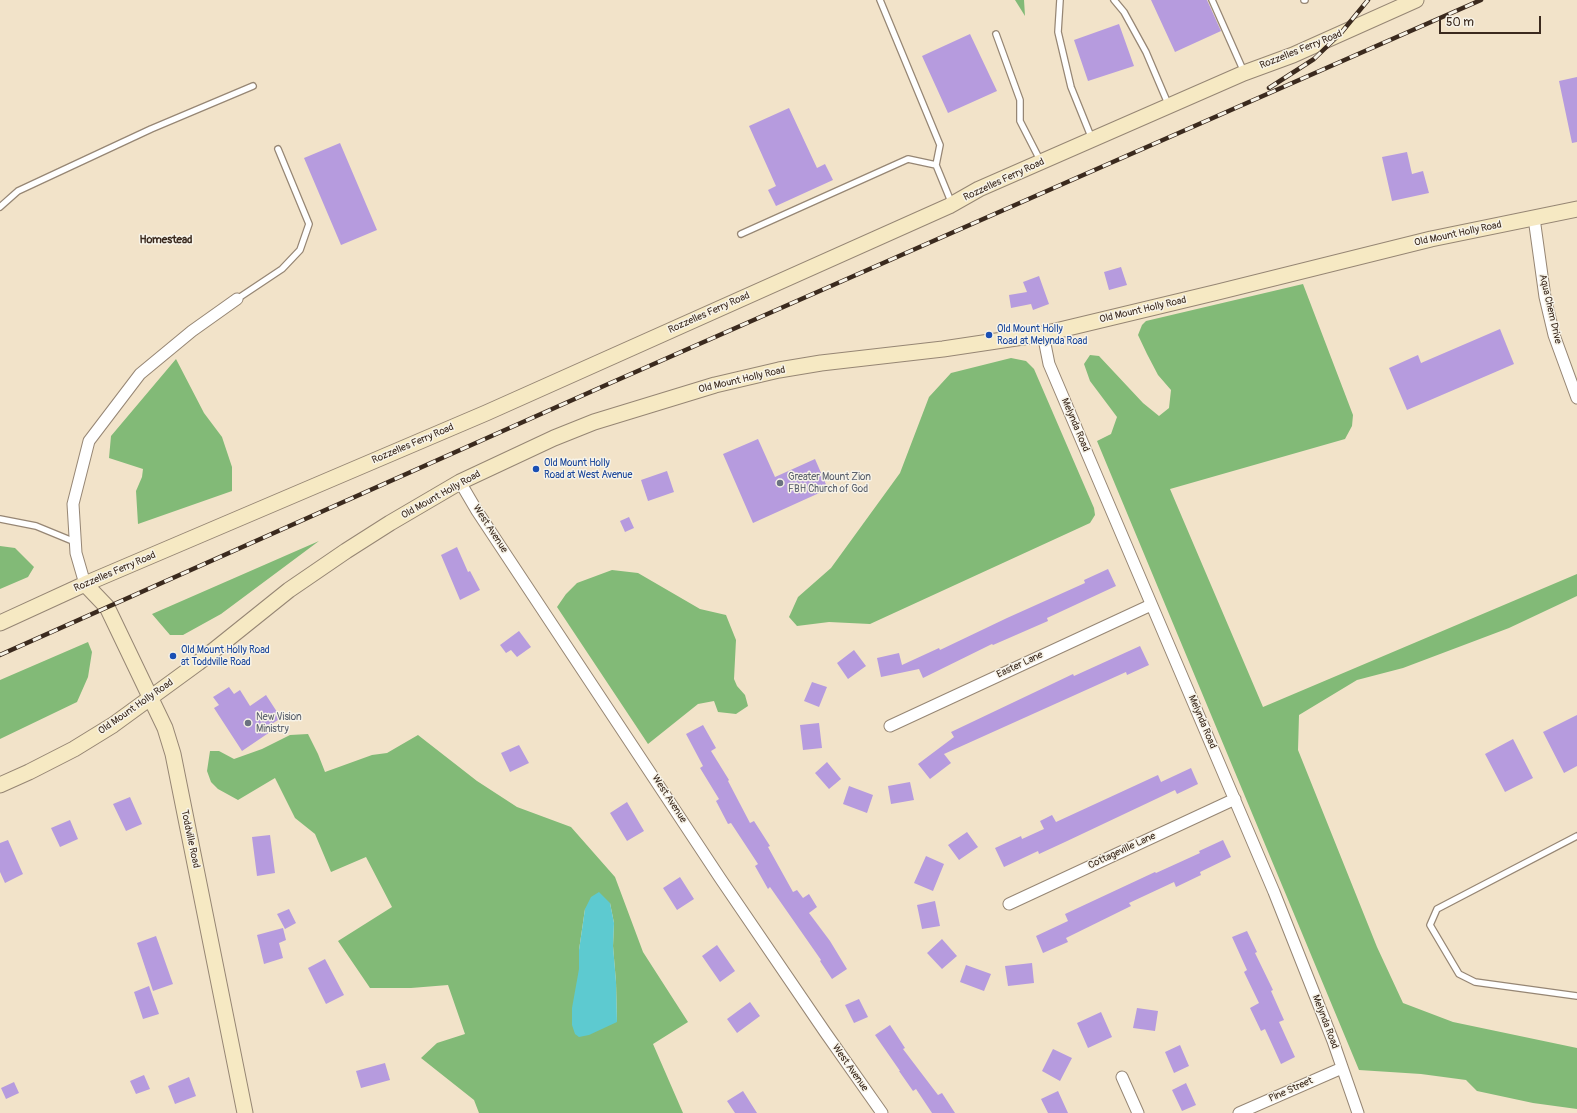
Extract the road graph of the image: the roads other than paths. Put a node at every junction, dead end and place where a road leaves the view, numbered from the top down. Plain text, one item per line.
1 (880, 0) edge
2 (1060, 0) edge
3 (1114, 0) edge
4 (1212, 0) edge
5 (1416, 0) edge
6 (996, 34) dead end
7 (1244, 73) junction
8 (253, 86) dead end
9 (1169, 106) junction
10 (1092, 140) junction
11 (278, 149) dead end
12 (1041, 162) junction
13 (936, 165) junction
14 (952, 205) junction
15 (0, 207) edge
16 (1577, 209) edge
17 (1534, 218) junction
18 (741, 234) dead end
19 (238, 299) joint
20 (1043, 334) junction
21 (1577, 398) edge
22 (460, 482) junction
23 (0, 519) edge
24 (74, 542) junction
25 (85, 584) junction
26 (1151, 605) junction
27 (0, 623) edge
28 (152, 698) junction
29 (890, 726) dead end
30 (0, 785) edge
31 (1235, 799) junction
32 (1577, 836) edge
33 (1009, 904) dead end
34 (1577, 996) edge
35 (1342, 1068) junction
36 (1122, 1077) dead end
37 (245, 1113) edge
38 (882, 1113) edge
39 (1138, 1113) edge
40 (1239, 1113) edge
41 (1358, 1113) edge

1 - 13 lane
2 - 10 lane
3 - 9 lane
4 - 7 lane
5 - 7 street, Rozzelles Ferry Road
6 - 12 lane
7 - 9 street, Rozzelles Ferry Road
8 - 15 lane
9 - 10 street, Rozzelles Ferry Road
10 - 12 street, Rozzelles Ferry Road
11 - 19 lane
12 - 14 street, Rozzelles Ferry Road
13 - 14 lane
13 - 18 lane
14 - 25 street, Rozzelles Ferry Road
16 - 17 street, Old Mount Holly Road
17 - 20 street, Old Mount Holly Road
17 - 21 street, Aqua Chem Drive
19 - 24 street
20 - 22 street, Old Mount Holly Road
20 - 26 street, Melynda Road
22 - 28 street, Old Mount Holly Road
22 - 38 street, West Avenue
23 - 24 lane
24 - 25 street
25 - 27 street, Rozzelles Ferry Road
25 - 28 street, Toddville Road
26 - 29 street, Easter Lane
26 - 31 street, Melynda Road
28 - 30 street, Old Mount Holly Road
28 - 37 street, Toddville Road
31 - 33 street, Cottageville Lane
31 - 35 street, Melynda Road
32 - 34 lane
35 - 40 street, Pine Street
35 - 41 street, Melynda Road
36 - 39 street

